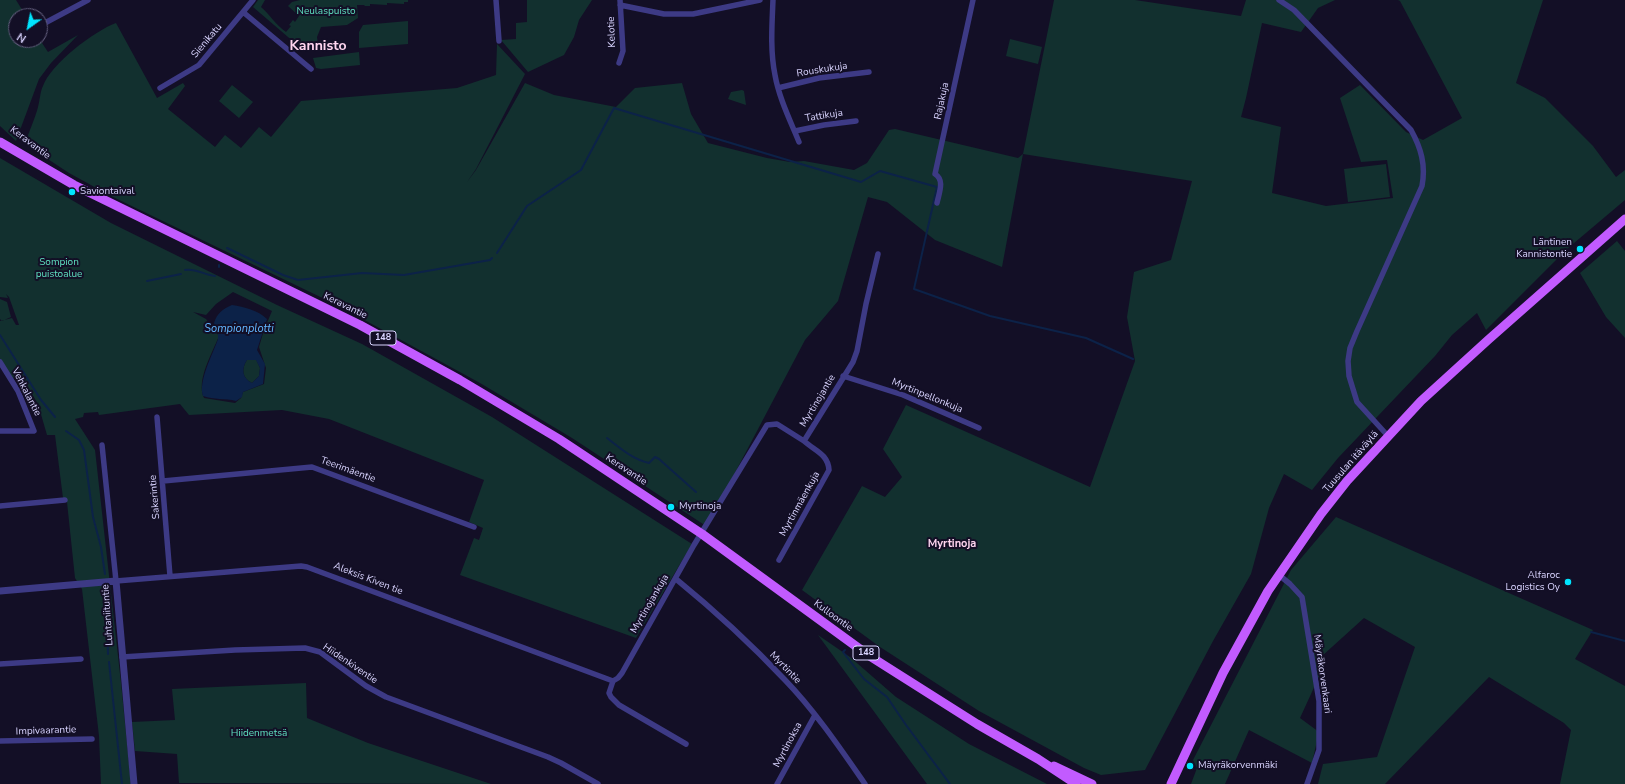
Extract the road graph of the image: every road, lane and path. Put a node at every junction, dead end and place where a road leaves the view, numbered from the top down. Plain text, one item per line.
1 (88, 0) edge
2 (253, 0) edge
3 (496, 0) edge
4 (760, 0) edge
5 (773, 0) edge
6 (973, 0) edge
7 (1279, 0) edge
8 (620, 2) edge
9 (243, 12) junction
10 (48, 21) edge
11 (499, 42) dead end
12 (619, 63) dead end
13 (311, 69) dead end
14 (869, 72) dead end
15 (160, 88) dead end
16 (778, 88) junction
17 (856, 120) dead end
18 (795, 131) junction
19 (0, 134) edge
20 (0, 142) edge
21 (800, 142) dead end
22 (47, 170) junction
23 (937, 203) dead end
24 (1625, 219) edge
25 (878, 254) dead end
26 (0, 362) edge
27 (843, 376) junction
28 (157, 417) dead end
29 (980, 428) dead end
30 (0, 431) edge
31 (1388, 436) junction
32 (804, 441) junction
33 (102, 445) dead end
34 (163, 481) junction
35 (65, 500) dead end
36 (0, 506) edge
37 (474, 527) dead end
38 (702, 534) junction
39 (780, 560) dead end
40 (170, 576) junction
41 (1279, 576) junction
42 (676, 579) junction
43 (116, 581) junction
44 (0, 591) edge
45 (122, 656) junction
46 (81, 659) dead end
47 (0, 664) edge
48 (613, 681) junction
49 (815, 715) junction
50 (92, 739) dead end
51 (0, 742) edge
52 (686, 744) dead end
53 (1038, 759) junction
54 (1171, 783) edge
55 (134, 784) edge
56 (598, 784) edge
57 (777, 784) edge
58 (865, 784) edge
59 (1076, 784) edge
60 (1092, 784) edge
61 (1307, 784) edge

1 - 10 street
2 - 9 street, Sienikatu
3 - 11 street
4 - 8 street
5 - 16 street
6 - 23 street, Rajakuja
7 - 31 street
8 - 12 street, Kelotie
9 - 13 street
9 - 15 street, Sienikatu
14 - 16 street, Rouskukuja
16 - 18 street
17 - 18 street, Tattikuja
18 - 21 street
19 - 22 main road, Keravantie / 148
20 - 22 main road, Keravantie / 148
22 - 38 main road, Keravantie / 148
24 - 31 main road, Tuusulan itäväylä
25 - 27 street, Myrtinojantie
26 - 30 street, Vehkalantie
27 - 29 street, Myrtinpellonkuja
27 - 32 street, Myrtinojantie
28 - 34 street, Sakerintie
31 - 41 main road, Tuusulan itäväylä
32 - 38 street, Myrtinojantie
32 - 39 street, Myrtinmäenkuja
33 - 43 street, Luhtaniituntie
34 - 37 street, Teerimäentie
34 - 40 street, Sakerintie
35 - 36 street
38 - 42 street, Myrtinojankuja
38 - 53 main road, Kulloontie / 148
40 - 43 street, Aleksis Kiven tie
40 - 48 street, Aleksis Kiven tie
41 - 54 main road, Tuusulan itäväylä
41 - 61 street, Mäyräkorvenkaari
42 - 48 street, Myrtinojankuja
42 - 49 street, Myrtintie
43 - 44 street, Aleksis Kiven tie
43 - 45 street, Luhtaniituntie
45 - 55 street, Luhtaniituntie
45 - 56 street, Hiidenkiventie
46 - 47 street
48 - 52 street
49 - 57 street, Myrtinoksa
49 - 58 street, Myrtintie
50 - 51 street, Impivaarantie
53 - 59 main road, Kulloontie / 148
53 - 60 main road, Kulloontie / 148

